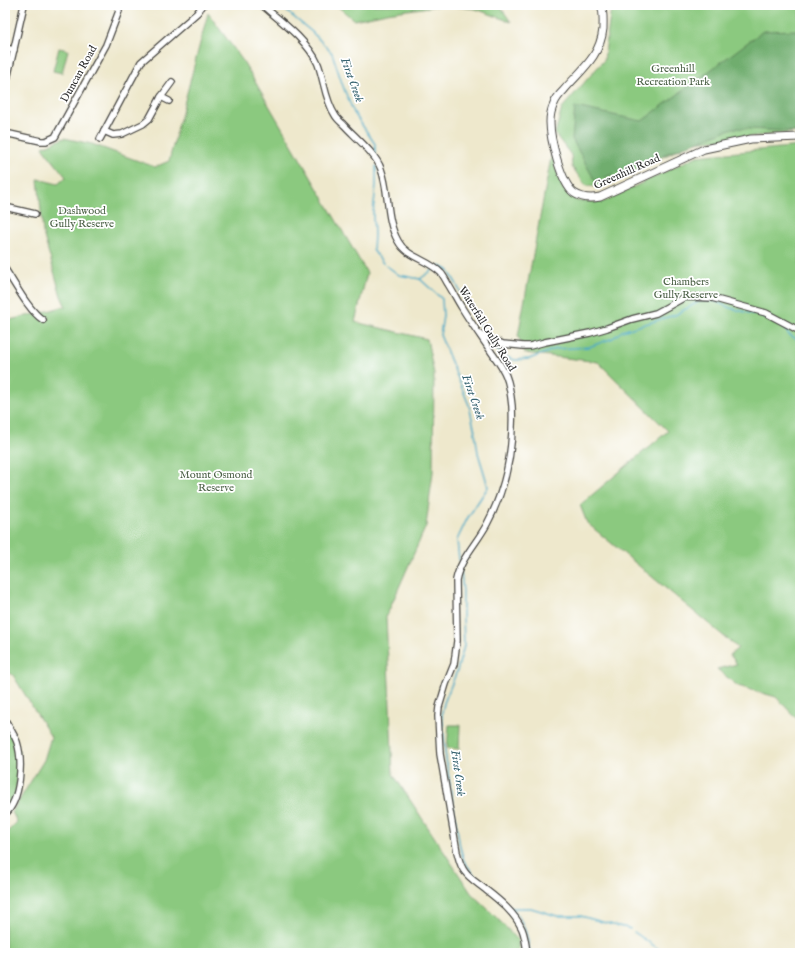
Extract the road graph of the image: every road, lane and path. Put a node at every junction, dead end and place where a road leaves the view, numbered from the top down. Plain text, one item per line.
1 (24, 5) edge
2 (118, 5) edge
3 (203, 5) edge
4 (262, 5) edge
5 (601, 5) edge
6 (5, 48) edge
7 (14, 50) junction
8 (172, 82) dead end
9 (5, 88) edge
10 (161, 97) junction
11 (169, 101) dead end
12 (104, 131) junction
13 (5, 133) edge
14 (800, 137) edge
15 (100, 139) dead end
16 (5, 208) edge
17 (35, 214) dead end
18 (5, 269) edge
19 (44, 320) dead end
20 (800, 331) edge
21 (480, 335) junction
22 (5, 720) edge
23 (5, 814) edge
24 (527, 953) edge

1 - 7 street
2 - 13 street, Duncan Road
3 - 12 street
4 - 21 street, Waterfall Gully Road
5 - 14 main road, Greenhill Road
6 - 7 street
7 - 9 street
8 - 10 street
10 - 11 street
10 - 12 street
12 - 15 street
16 - 17 street
18 - 19 street
20 - 21 street
21 - 24 street, Waterfall Gully Road
22 - 23 street

